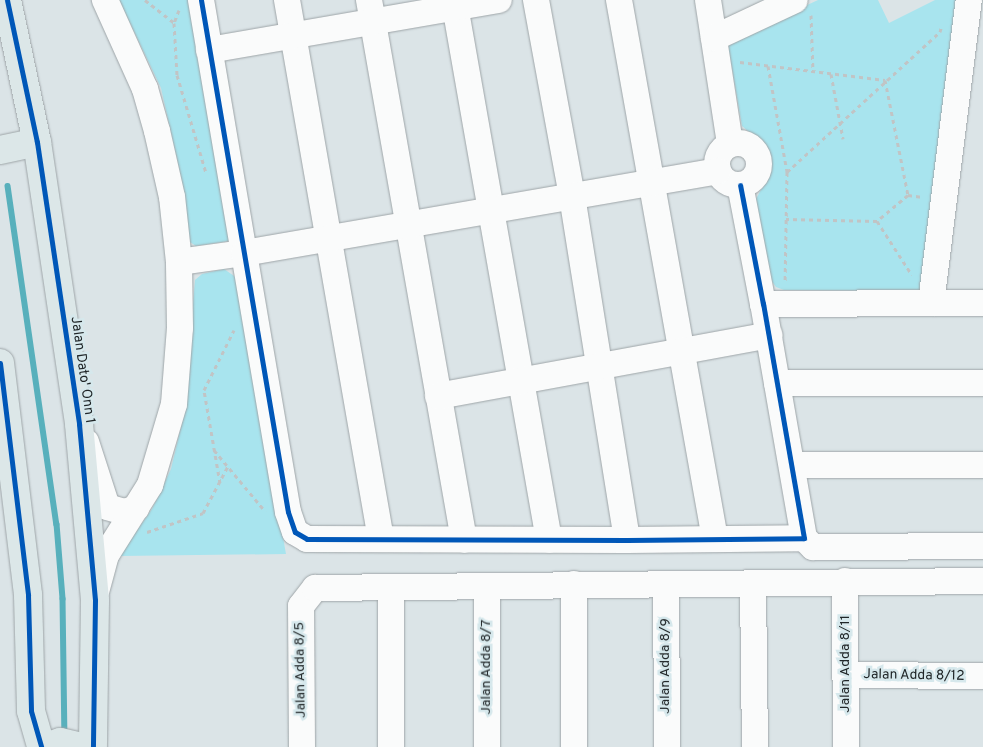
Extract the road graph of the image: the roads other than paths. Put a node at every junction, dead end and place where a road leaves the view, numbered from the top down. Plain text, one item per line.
1 (7, 0) edge
2 (18, 0) edge
3 (105, 0) edge
4 (200, 0) edge
5 (287, 0) edge
6 (499, 0) edge
7 (536, 0) edge
8 (619, 0) edge
9 (708, 0) edge
10 (969, 0) edge
11 (454, 4) edge
12 (803, 6) edge
13 (371, 11) edge
14 (294, 36) junction
15 (18, 45) junction
16 (716, 49) junction
17 (209, 50) junction
18 (37, 142) junction
19 (730, 144) junction
20 (0, 150) edge
21 (729, 178) junction
22 (651, 182) junction
23 (572, 196) junction
24 (490, 209) junction
25 (407, 224) junction
26 (328, 237) junction
27 (244, 253) junction
28 (178, 262) junction
29 (983, 302) edge
30 (931, 303) junction
31 (774, 304) junction
32 (769, 335) junction
33 (681, 351) junction
34 (0, 363) edge
35 (599, 366) junction
36 (521, 381) junction
37 (778, 383) junction
38 (983, 383) edge
39 (438, 396) junction
40 (79, 424) junction
41 (792, 464) junction
42 (983, 465) edge
43 (136, 508) junction
44 (804, 538) junction
45 (381, 539) junction
46 (715, 539) junction
47 (464, 540) junction
48 (549, 540) junction
49 (627, 540) junction
50 (983, 546) edge
51 (846, 581) junction
52 (983, 581) edge
53 (574, 584) junction
54 (666, 585) junction
55 (753, 585) junction
56 (487, 587) junction
57 (390, 589) junction
58 (95, 600) junction
59 (846, 675) junction
60 (983, 676) edge
61 (41, 747) edge
62 (45, 747) edge
63 (82, 747) edge
64 (93, 747) edge
65 (302, 747) edge
66 (391, 747) edge
67 (487, 747) edge
68 (574, 747) edge
69 (667, 747) edge
70 (755, 747) edge
71 (846, 747) edge

1 - 15 main road, Jalan Dato' Onn 1
2 - 15 street
3 - 28 street
4 - 17 street
5 - 14 street
6 - 11 street
7 - 23 street
8 - 22 street
9 - 16 street
10 - 30 street
11 - 13 street
11 - 24 street
12 - 16 street
13 - 14 street
13 - 25 street
14 - 17 street
14 - 26 street
15 - 18 main road, Jalan Dato' Onn 1
16 - 19 street
17 - 27 street
18 - 20 main road
18 - 40 main road, Jalan Dato' Onn 1
19 - 21 street
19 - 21 street
21 - 22 street
21 - 31 street
22 - 23 street
22 - 33 street
23 - 24 street
23 - 35 street
24 - 25 street
24 - 36 street
25 - 26 street
25 - 39 street
26 - 27 street
26 - 45 street
27 - 28 street
27 - 45 street
28 - 43 street
29 - 30 street
30 - 31 street
31 - 32 street
32 - 33 street
32 - 37 street
33 - 35 street
33 - 46 street
34 - 61 main road
35 - 36 street
35 - 49 street
36 - 39 street
36 - 48 street
37 - 38 street
37 - 41 street
39 - 47 street
40 - 43 street
40 - 58 main road, Jalan Dato' Onn 1
41 - 42 street
41 - 44 street
43 - 58 street
44 - 46 street
44 - 50 street
45 - 47 street
46 - 49 street
47 - 48 street
48 - 49 street
51 - 52 street
51 - 55 street
51 - 59 street, Jalan Adda 8/11
53 - 54 street
53 - 56 street
53 - 68 street
54 - 55 street
54 - 69 street, Jalan Adda 8/9
55 - 70 street
56 - 57 street
56 - 67 street, Jalan Adda 8/7
57 - 65 street, Jalan Adda 8/5
57 - 66 street
58 - 64 main road, Jalan Dato' Onn 1
59 - 60 street, Jalan Adda 8/12
59 - 71 street, Jalan Adda 8/11
62 - 63 main road

